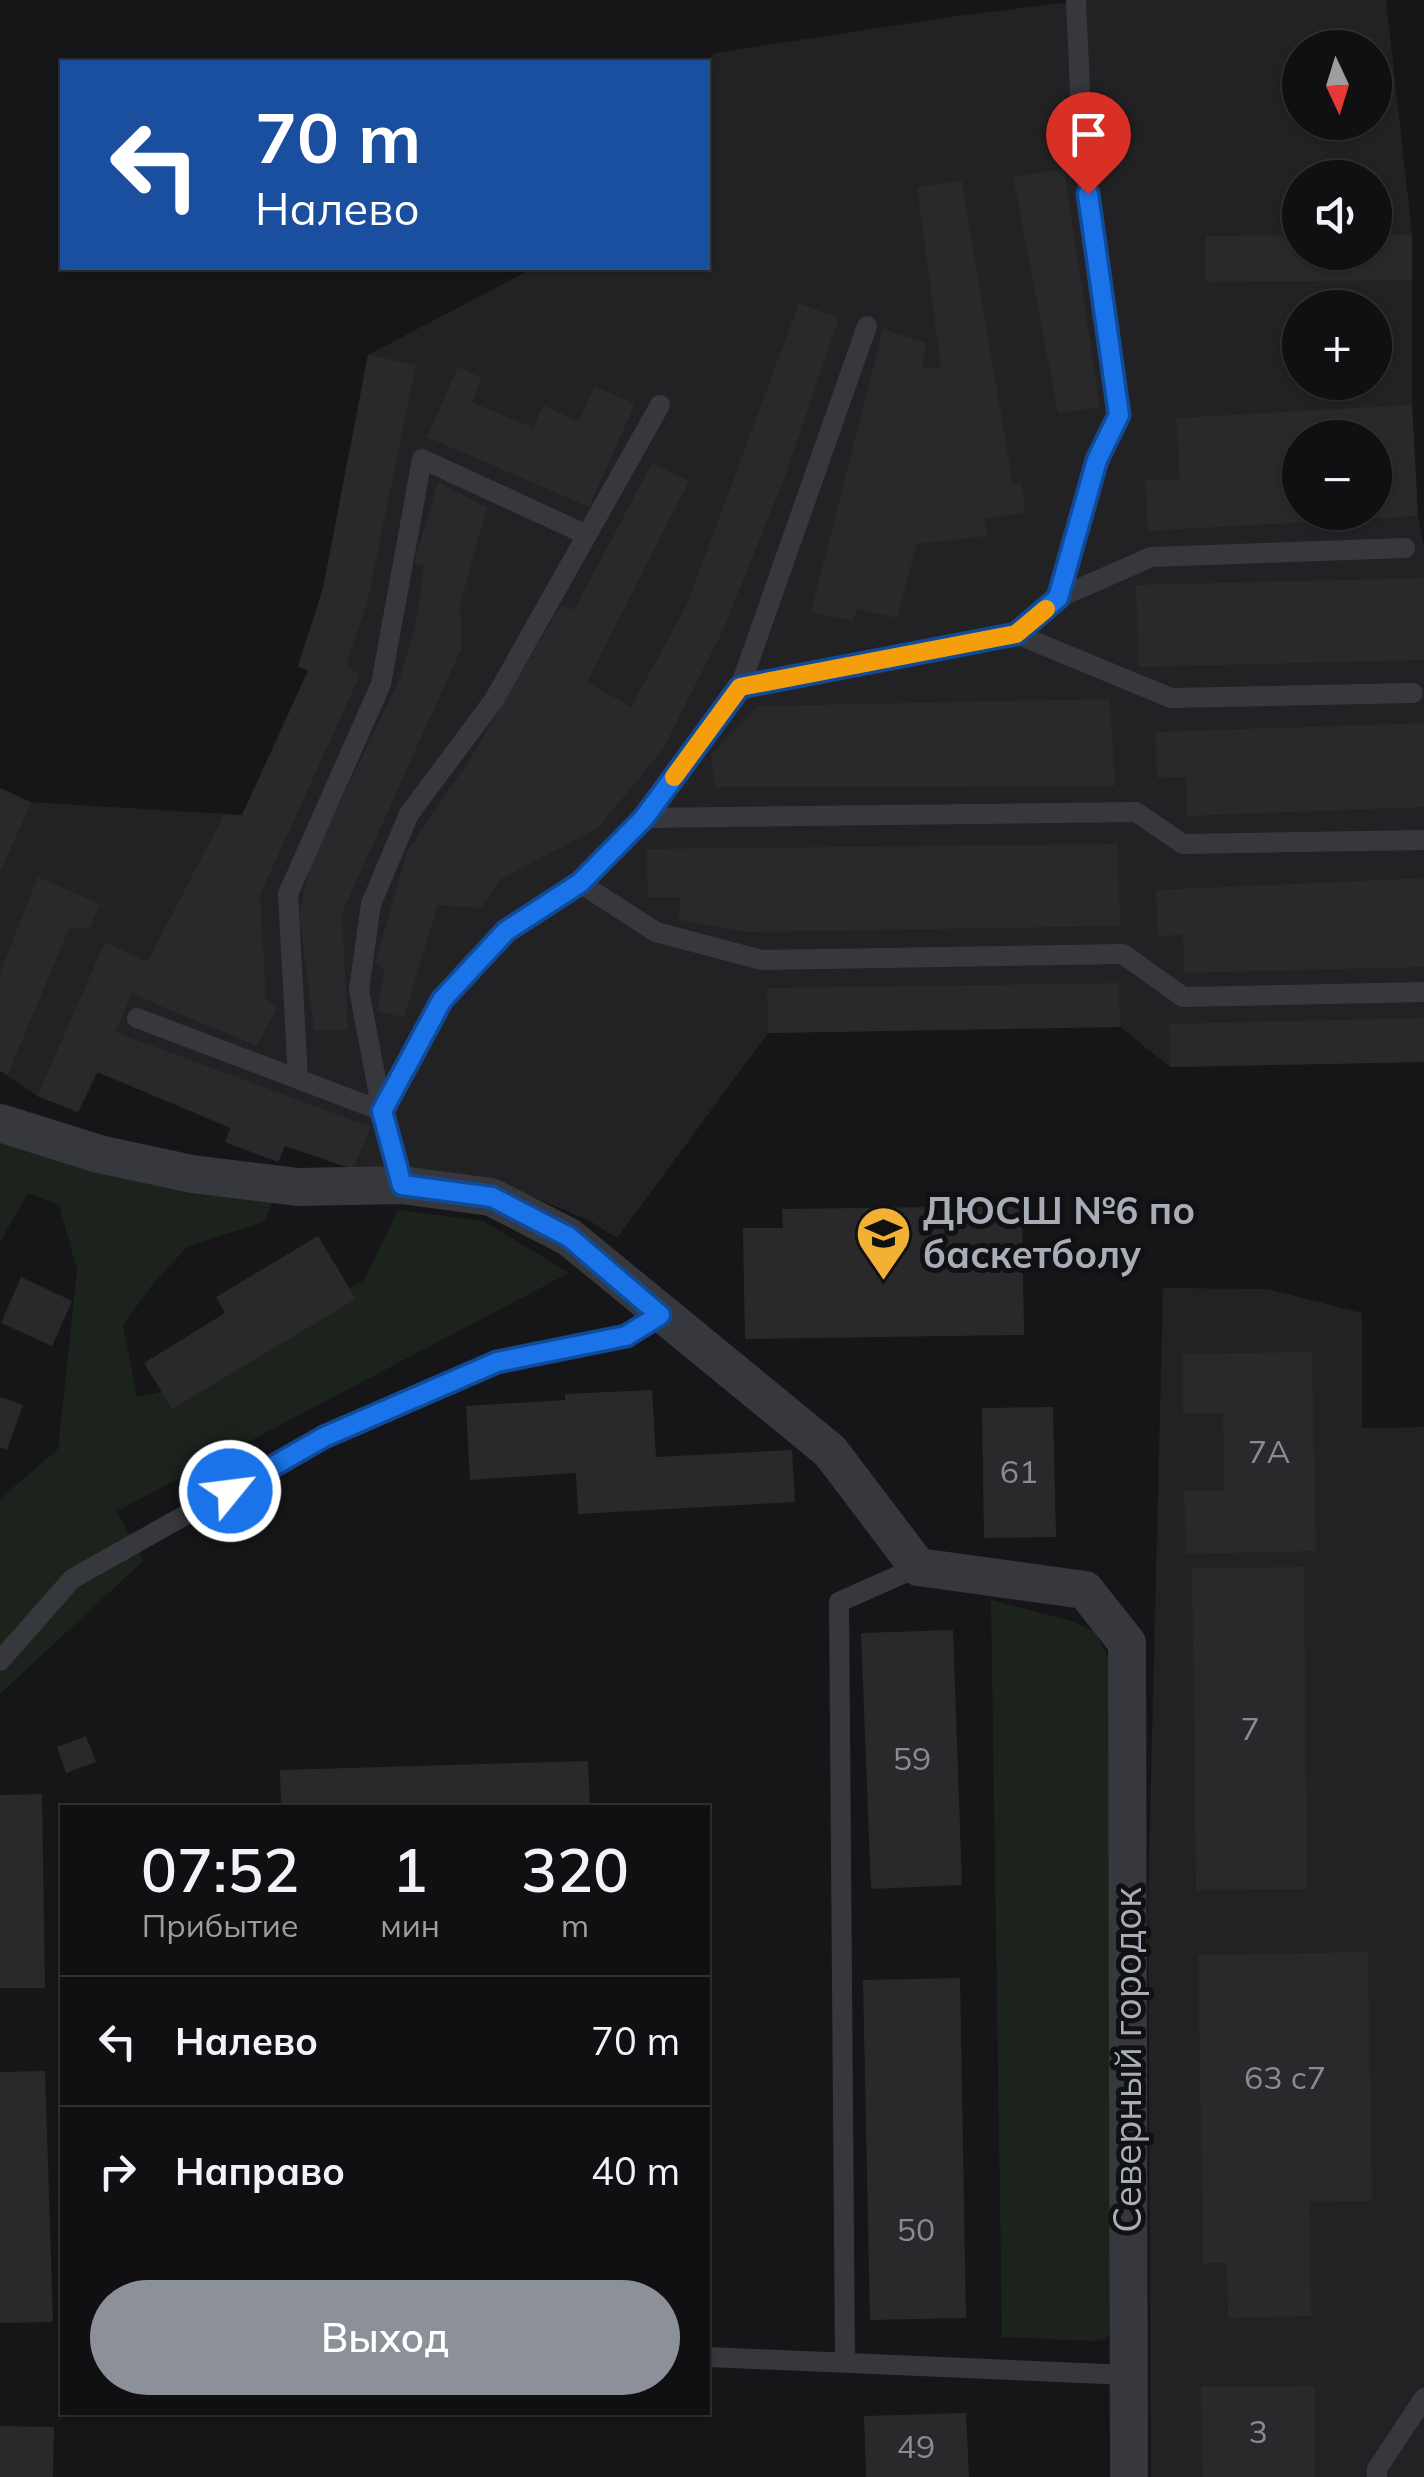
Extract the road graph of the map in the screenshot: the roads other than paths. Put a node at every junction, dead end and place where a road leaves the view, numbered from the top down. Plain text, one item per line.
1 (1076, 0) edge
2 (867, 326) dead end
3 (660, 406) dead end
4 (587, 535) junction
5 (1404, 548) dead end
6 (1058, 598) junction
7 (1016, 634) junction
8 (740, 687) junction
9 (1413, 693) dead end
10 (644, 818) junction
11 (1424, 840) edge
12 (580, 883) junction
13 (1424, 992) edge
14 (137, 1018) dead end
15 (298, 1079) junction
16 (382, 1111) junction
17 (0, 1123) edge
18 (402, 1185) junction
19 (660, 1315) junction
20 (918, 1567) junction
21 (0, 1662) edge
22 (710, 2357) edge
23 (845, 2362) junction
24 (1128, 2375) junction
25 (1424, 2398) edge
26 (1129, 2477) edge
27 (1377, 2477) edge

1 - 6 lane
2 - 8 lane
3 - 4 lane
4 - 15 lane
4 - 16 lane
5 - 6 lane
6 - 7 lane
7 - 8 lane
7 - 9 lane
8 - 10 lane
10 - 11 lane
10 - 12 lane
12 - 13 lane
12 - 16 lane
14 - 15 lane
15 - 16 lane
16 - 18 lane
17 - 18 street
18 - 19 street
19 - 20 street
19 - 21 lane
20 - 23 lane
20 - 24 street, Северный городок
22 - 23 lane
23 - 24 lane
24 - 26 street, Северный городок
25 - 27 lane

